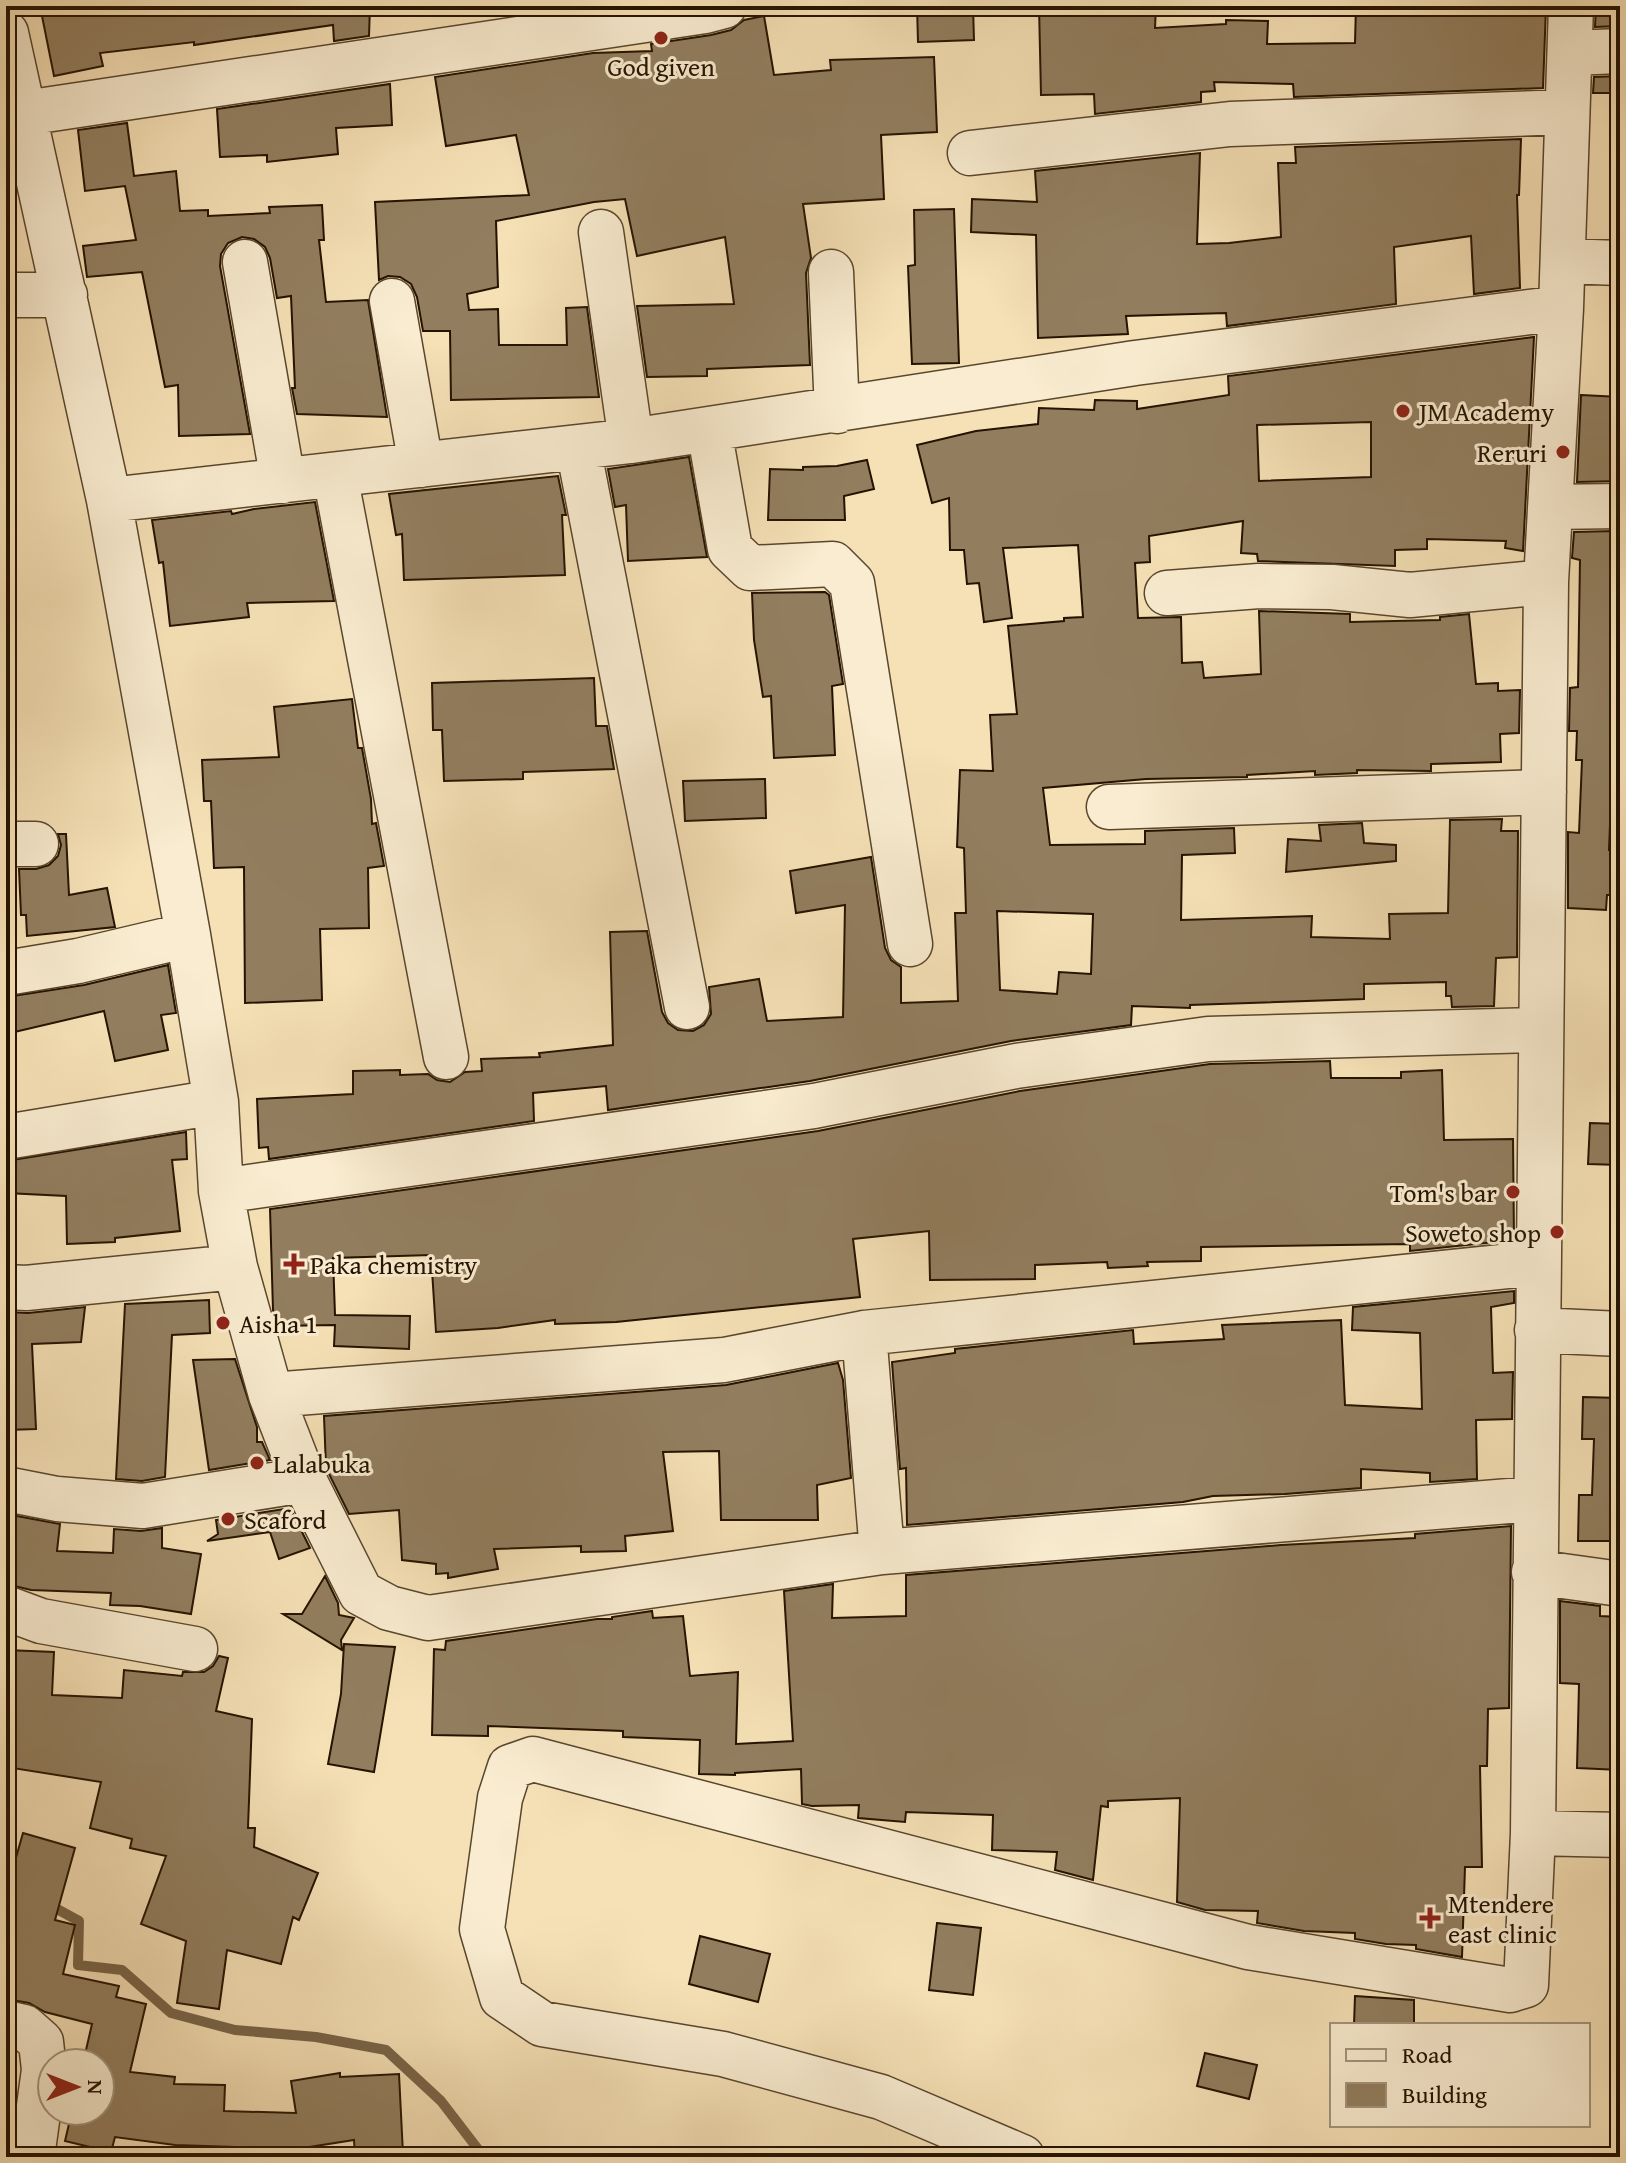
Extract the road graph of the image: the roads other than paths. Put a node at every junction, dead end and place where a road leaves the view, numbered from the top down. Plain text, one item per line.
1 (724, 6) edge
2 (1571, 6) edge
3 (6, 33) edge
4 (1620, 51) edge
5 (1571, 53) junction
6 (1566, 112) junction
7 (25, 113) junction
8 (970, 153) dead end
9 (601, 232) dead end
10 (1563, 261) junction
11 (245, 262) dead end
12 (1620, 263) edge
13 (831, 272) dead end
14 (6, 295) edge
15 (65, 295) junction
16 (392, 301) dead end
17 (1561, 308) junction
18 (837, 411) junction
19 (709, 429) junction
20 (631, 441) junction
21 (578, 447) junction
22 (421, 465) junction
23 (335, 475) junction
24 (283, 481) junction
25 (109, 500) junction
26 (1620, 506) edge
27 (1550, 507) junction
28 (1546, 582) junction
29 (1167, 593) dead end
30 (1544, 792) junction
31 (1109, 807) dead end
32 (188, 935) junction
33 (910, 944) dead end
34 (6, 973) edge
35 (687, 1007) dead end
36 (1539, 1030) junction
37 (446, 1057) dead end
38 (216, 1102) junction
39 (6, 1137) edge
40 (221, 1191) junction
41 (1538, 1263) junction
42 (235, 1267) junction
43 (6, 1287) edge
44 (1537, 1330) junction
45 (864, 1333) junction
46 (1620, 1334) edge
47 (271, 1395) junction
48 (304, 1480) junction
49 (6, 1489) edge
50 (1534, 1499) junction
51 (882, 1552) junction
52 (1534, 1572) junction
53 (1620, 1584) edge
54 (6, 1608) edge
55 (195, 1649) dead end
56 (1533, 1833) junction
57 (1620, 1835) edge
58 (6, 2023) edge
59 (32, 2157) edge
60 (1022, 2157) edge

1 - 7 street
2 - 5 street
3 - 7 street
4 - 5 street
5 - 6 street
6 - 8 street
6 - 10 street
7 - 15 street
9 - 20 street
10 - 12 street
10 - 17 street
11 - 24 street
13 - 18 street
14 - 15 street
15 - 25 street
16 - 22 street
17 - 18 street
17 - 27 street
18 - 19 street
19 - 20 street
19 - 33 street
20 - 21 street
21 - 22 street
21 - 35 street
22 - 23 street
23 - 24 street
23 - 37 street
24 - 25 street
25 - 32 street
26 - 27 street
27 - 28 street
28 - 29 street
28 - 30 street
30 - 31 street
30 - 36 street
32 - 34 street
32 - 38 street
36 - 40 street
36 - 41 street
38 - 39 street
38 - 40 street
40 - 42 street
41 - 44 street
41 - 45 street
42 - 43 street
42 - 47 street
44 - 46 street
44 - 50 street
45 - 47 street
45 - 51 street
47 - 48 street
48 - 49 street
48 - 51 street
50 - 51 street
50 - 52 street
52 - 53 street
52 - 56 street
54 - 55 street
56 - 57 street
56 - 60 street
58 - 59 street

